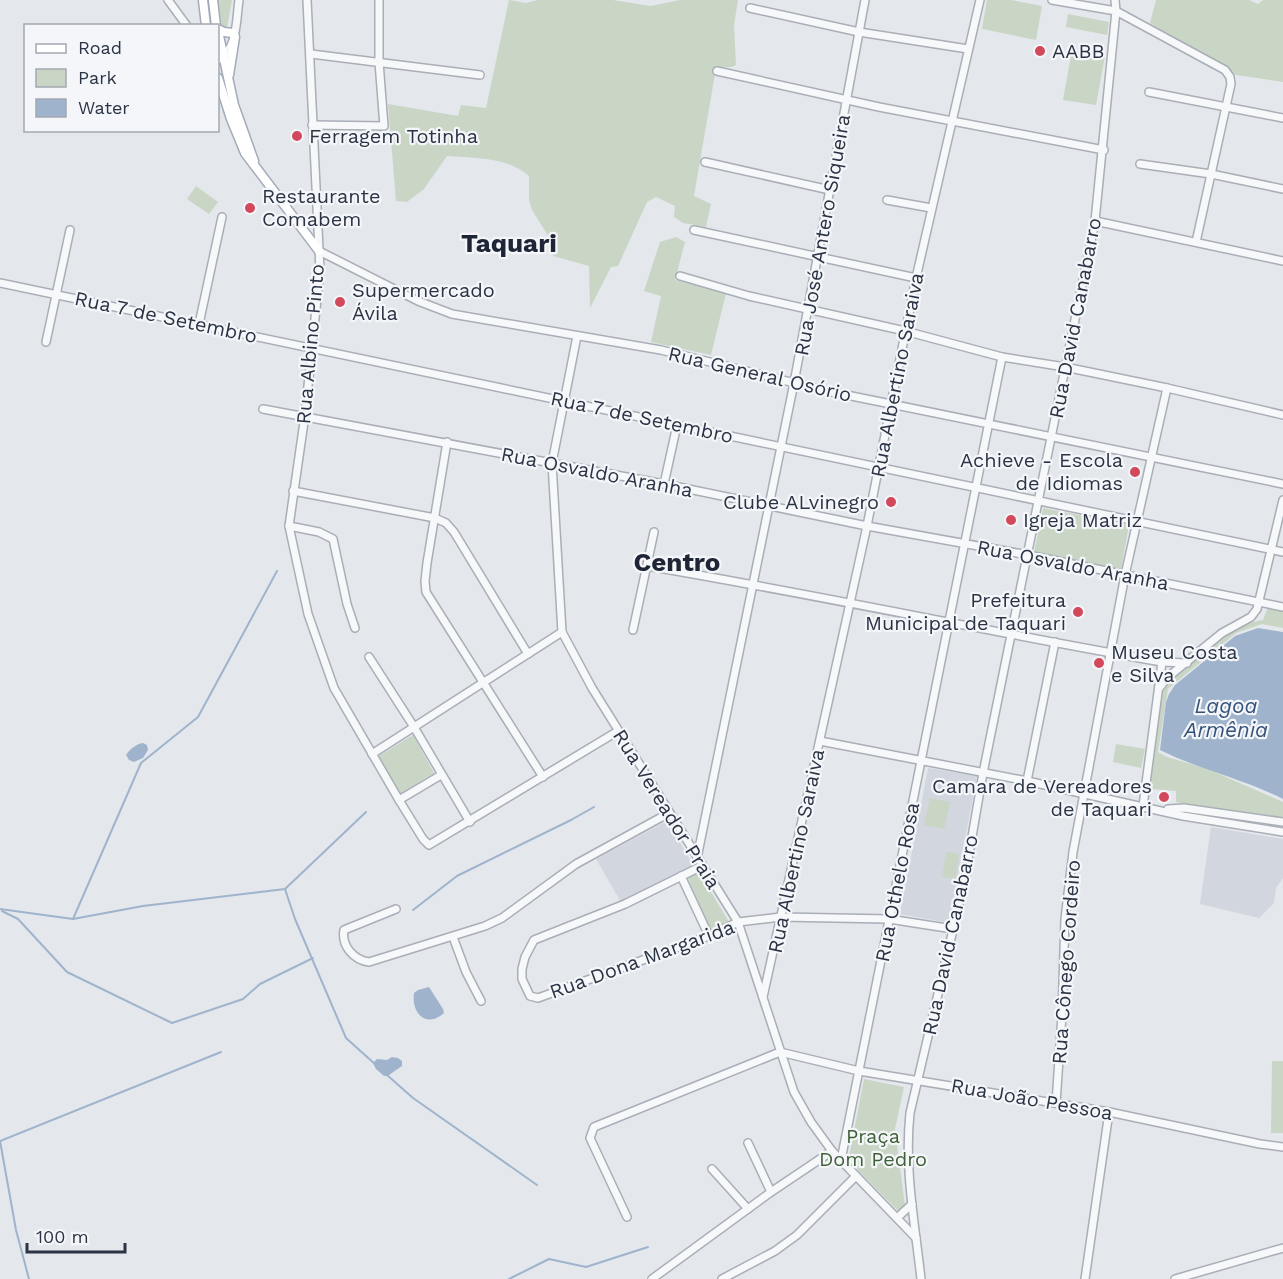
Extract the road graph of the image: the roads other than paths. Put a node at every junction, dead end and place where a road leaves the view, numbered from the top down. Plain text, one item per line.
1 (168, 0) edge
2 (204, 0) edge
3 (213, 0) edge
4 (239, 0) edge
5 (307, 0) edge
6 (379, 0) edge
7 (865, 0) edge
8 (980, 0) edge
9 (1052, 0) edge
10 (1114, 0) edge
11 (1062, 1) edge
12 (750, 8) dead end
13 (1116, 11) junction
14 (186, 24) edge
15 (206, 24) edge
16 (216, 24) edge
17 (219, 30) edge
18 (859, 32) junction
19 (234, 34) junction
20 (219, 42) edge
21 (969, 49) junction
22 (311, 54) junction
23 (220, 58) edge
24 (379, 62) junction
25 (717, 71) dead end
26 (480, 75) dead end
27 (228, 79) junction
28 (219, 81) edge
29 (219, 84) edge
30 (1149, 92) dead end
31 (847, 100) junction
32 (1226, 106) junction
33 (1283, 118) edge
34 (953, 120) junction
35 (312, 125) junction
36 (1104, 150) junction
37 (705, 162) dead end
38 (1140, 164) dead end
39 (258, 170) junction
40 (1211, 174) junction
41 (1283, 189) edge
42 (830, 190) junction
43 (887, 200) dead end
44 (931, 208) junction
45 (222, 216) dead end
46 (1095, 221) junction
47 (70, 230) dead end
48 (694, 230) dead end
49 (1196, 242) junction
50 (318, 250) junction
51 (817, 258) junction
52 (1283, 261) edge
53 (680, 276) dead end
54 (916, 278) junction
55 (0, 283) edge
56 (57, 294) junction
57 (808, 310) junction
58 (199, 324) junction
59 (905, 331) junction
60 (578, 336) junction
61 (46, 342) dead end
62 (310, 347) junction
63 (1002, 357) junction
64 (1065, 367) junction
65 (794, 383) junction
66 (1167, 388) junction
67 (564, 401) junction
68 (891, 404) junction
69 (263, 408) dead end
70 (304, 415) junction
71 (1283, 415) edge
72 (988, 424) junction
73 (677, 425) junction
74 (1052, 437) junction
75 (447, 442) junction
76 (781, 447) junction
77 (1152, 456) junction
78 (552, 464) junction
79 (879, 466) junction
80 (664, 484) junction
81 (1283, 484) edge
82 (975, 487) junction
83 (293, 491) junction
84 (1283, 500) edge
85 (1039, 501) junction
86 (769, 506) junction
87 (435, 518) junction
88 (1137, 521) junction
89 (289, 526) junction
90 (867, 526) junction
91 (654, 532) dead end
92 (964, 544) junction
93 (1271, 550) junction
94 (1283, 552) edge
95 (1028, 555) junction
96 (647, 566) junction
97 (1125, 574) junction
98 (753, 584) junction
99 (1259, 602) junction
100 (850, 604) junction
101 (1283, 607) edge
102 (948, 623) junction
103 (355, 628) dead end
104 (633, 630) dead end
105 (562, 632) junction
106 (1011, 636) junction
107 (1055, 642) junction
108 (1111, 653) junction
109 (528, 654) junction
110 (369, 657) dead end
111 (1162, 662) junction
112 (1187, 663) junction
113 (483, 683) junction
114 (1160, 687) junction
115 (414, 727) junction
116 (618, 731) junction
117 (820, 741) junction
118 (372, 754) junction
119 (921, 761) junction
120 (982, 773) junction
121 (441, 775) junction
122 (543, 777) junction
123 (1027, 781) junction
124 (1084, 793) junction
125 (399, 800) junction
126 (1143, 806) junction
127 (1163, 810) junction
128 (669, 813) junction
129 (1225, 814) junction
130 (470, 822) junction
131 (1283, 822) edge
132 (1224, 823) junction
133 (1283, 832) edge
134 (698, 858) junction
135 (702, 866) junction
136 (681, 876) junction
137 (396, 909) dead end
138 (781, 917) junction
139 (890, 919) junction
140 (738, 922) junction
141 (953, 929) junction
142 (709, 936) junction
143 (453, 937) junction
144 (763, 998) junction
145 (481, 1001) dead end
146 (780, 1052) junction
147 (859, 1071) junction
148 (918, 1080) junction
149 (1056, 1102) junction
150 (1109, 1112) junction
151 (748, 1143) dead end
152 (1283, 1147) edge
153 (832, 1151) junction
154 (841, 1160) junction
155 (712, 1169) dead end
156 (856, 1176) junction
157 (771, 1192) junction
158 (912, 1204) junction
159 (748, 1209) junction
160 (627, 1217) dead end
161 (897, 1218) junction
162 (916, 1239) junction
163 (1283, 1248) edge
164 (1180, 1278) edge
165 (652, 1279) edge
166 (722, 1279) edge
167 (921, 1279) edge
168 (1085, 1279) edge

1 - 14 street
2 - 15 main road
3 - 16 main road
4 - 19 street
5 - 22 street, Rua Albino Pinto
6 - 24 street
7 - 18 street, Rua José Antero Siqueira
8 - 21 street, Rua Albertino Saraiva
9 - 11 street
10 - 13 street, Rua David Canabarro
11 - 13 street
12 - 18 street
13 - 32 street
13 - 36 street, Rua David Canabarro
17 - 19 main road
18 - 21 street
18 - 31 street, Rua José Antero Siqueira
19 - 20 street
19 - 23 street
19 - 27 main road
20 - 23 main road
21 - 34 street, Rua Albertino Saraiva
22 - 24 street
22 - 35 street, Rua Albino Pinto
23 - 27 main road
24 - 26 street
24 - 35 street
25 - 31 street
27 - 28 main road
27 - 39 main road
29 - 39 main road
30 - 32 street
31 - 34 street
31 - 42 street, Rua José Antero Siqueira
32 - 33 street
32 - 40 street
34 - 36 street
34 - 44 street, Rua Albertino Saraiva
35 - 50 street, Rua Albino Pinto
36 - 46 street, Rua David Canabarro
37 - 42 street
38 - 40 street
39 - 50 main road
40 - 41 street
40 - 49 street
42 - 51 street, Rua José Antero Siqueira
43 - 44 street
44 - 54 street, Rua Albertino Saraiva
45 - 58 street
46 - 49 street
46 - 64 street, Rua David Canabarro
47 - 56 street
48 - 51 street
49 - 52 street
50 - 60 street, Rua General Osório
50 - 62 street, Rua Albino Pinto
51 - 54 street
51 - 57 street, Rua José Antero Siqueira
53 - 57 street
54 - 59 street, Rua Albertino Saraiva
55 - 56 street, Rua 7 de Setembro
56 - 58 street, Rua 7 de Setembro
56 - 61 street
57 - 59 street
57 - 65 street, Rua José Antero Siqueira
58 - 62 street, Rua 7 de Setembro
59 - 63 street
59 - 68 street, Rua Albertino Saraiva
60 - 65 street, Rua General Osório
60 - 67 street, Rua Vereador Praia
62 - 67 street, Rua 7 de Setembro
62 - 70 street, Rua Albino Pinto
63 - 64 street
63 - 72 street, Rua Othelo Rosa
64 - 66 street
64 - 74 street, Rua David Canabarro
65 - 68 street, Rua General Osório
65 - 76 street, Rua José Antero Siqueira
66 - 71 street
66 - 77 street, Rua Cônego Cordeiro
67 - 73 street, Rua 7 de Setembro
67 - 78 street, Rua Vereador Praia
68 - 72 street, Rua General Osório
68 - 79 street, Rua Albertino Saraiva
69 - 70 street, Rua Osvaldo Aranha
70 - 75 street, Rua Osvaldo Aranha
70 - 83 street, Rua Albino Pinto
72 - 74 street, Rua General Osório
72 - 82 street, Rua Othelo Rosa
73 - 76 street, Rua 7 de Setembro
73 - 80 street
74 - 77 street, Rua General Osório
74 - 85 street, Rua David Canabarro
75 - 78 street, Rua Osvaldo Aranha
75 - 87 street
76 - 79 street, Rua 7 de Setembro
76 - 86 street, Rua José Antero Siqueira
77 - 81 street, Rua General Osório
77 - 88 street, Rua Cônego Cordeiro
78 - 80 street, Rua Osvaldo Aranha
78 - 105 street, Rua Vereador Praia
79 - 82 street, Rua 7 de Setembro
79 - 90 street, Rua Albertino Saraiva
80 - 86 street, Rua Osvaldo Aranha
82 - 85 street, Rua 7 de Setembro
82 - 92 street, Rua Othelo Rosa
83 - 87 street
83 - 89 street, Rua Albino Pinto
84 - 93 street
85 - 88 street, Rua 7 de Setembro
85 - 95 street, Rua David Canabarro
86 - 90 street, Rua Osvaldo Aranha
86 - 98 street, Rua José Antero Siqueira
87 - 109 street
87 - 113 street
88 - 93 street, Rua 7 de Setembro
88 - 97 street, Rua Cônego Cordeiro
89 - 103 street
89 - 118 street, Rua Albino Pinto
90 - 92 street, Rua Osvaldo Aranha
90 - 100 street, Rua Albertino Saraiva
91 - 96 street
92 - 95 street, Rua Osvaldo Aranha
92 - 102 street, Rua Othelo Rosa
93 - 94 street, Rua 7 de Setembro
93 - 99 street
95 - 97 street, Rua Osvaldo Aranha
95 - 106 street, Rua David Canabarro
96 - 98 street
96 - 104 street
97 - 99 street, Rua Osvaldo Aranha
97 - 108 street, Rua Cônego Cordeiro
98 - 100 street
98 - 134 street, Rua José Antero Siqueira
99 - 101 street, Rua Osvaldo Aranha
99 - 112 street
100 - 102 street
100 - 117 street, Rua Albertino Saraiva
102 - 106 street
102 - 119 street, Rua Othelo Rosa
105 - 109 street
105 - 116 street, Rua Vereador Praia
106 - 107 street
106 - 120 street, Rua David Canabarro
107 - 108 street
107 - 123 street
108 - 111 street
108 - 124 street, Rua Cônego Cordeiro
109 - 113 street
110 - 115 street
111 - 112 street
111 - 114 street
112 - 114 street
113 - 115 street
113 - 122 street
114 - 126 street
115 - 118 street
115 - 121 street
116 - 122 street
116 - 128 street, Rua Vereador Praia
117 - 119 street
117 - 138 street, Rua Albertino Saraiva
118 - 125 street, Rua Albino Pinto
119 - 120 street
119 - 139 street, Rua Othelo Rosa
120 - 123 street
120 - 141 street, Rua David Canabarro
121 - 125 street
121 - 130 street
122 - 130 street
123 - 124 street
124 - 126 street
124 - 149 street, Rua Cônego Cordeiro
125 - 130 street, Rua Albino Pinto
126 - 127 street
127 - 129 street
127 - 132 street
128 - 134 street, Rua Vereador Praia
128 - 143 street
129 - 131 street
129 - 132 street
132 - 133 street
134 - 135 street, Rua Vereador Praia
135 - 136 street
135 - 140 street, Rua Vereador Praia
136 - 142 street
136 - 142 street, Rua Dona Margarida
137 - 143 street
138 - 139 street, Rua Dona Margarida
138 - 140 street, Rua Dona Margarida
138 - 144 street, Rua Albertino Saraiva
139 - 141 street, Rua Dona Margarida
139 - 147 street, Rua Othelo Rosa
140 - 142 street, Rua Dona Margarida
140 - 144 street, Rua Vereador Praia
141 - 148 street, Rua David Canabarro
143 - 145 street
144 - 146 street, Rua Vereador Praia
146 - 147 street, Rua João Pessoa
146 - 153 street, Rua Vereador Praia
146 - 160 street
147 - 148 street, Rua João Pessoa
147 - 154 street, Rua Othelo Rosa
148 - 149 street, Rua João Pessoa
148 - 158 street, Rua David Canabarro
149 - 150 street, Rua João Pessoa
150 - 152 street, Rua João Pessoa
150 - 168 street
151 - 157 street
153 - 154 street, Rua Vereador Praia
153 - 157 street
154 - 156 street, Rua Vereador Praia
155 - 159 street
156 - 161 street, Rua Vereador Praia
156 - 166 street
157 - 159 street
158 - 161 street
158 - 162 street, Rua David Canabarro
159 - 165 street
161 - 162 street, Rua Vereador Praia
162 - 167 street, Rua David Canabarro
163 - 164 street

